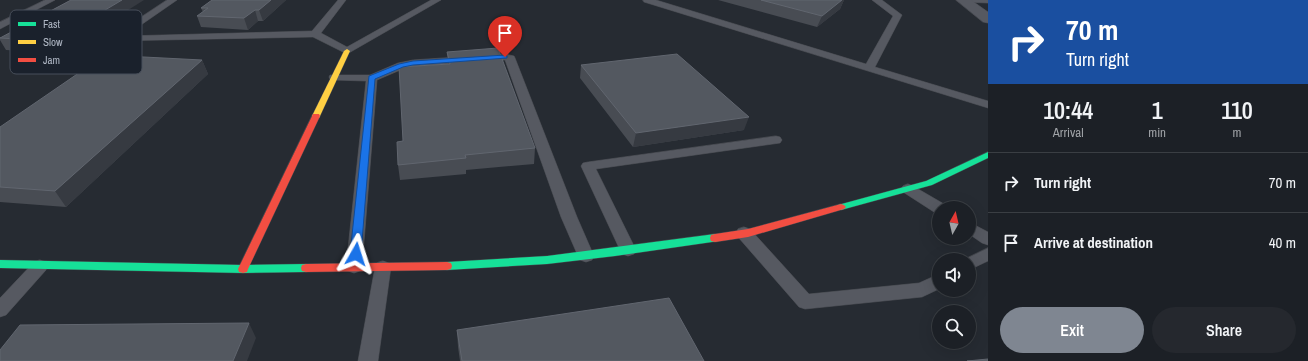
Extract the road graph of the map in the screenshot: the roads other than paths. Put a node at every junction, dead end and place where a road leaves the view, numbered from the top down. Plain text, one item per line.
1 (51, 0) edge
2 (173, 0) edge
3 (342, 0) edge
4 (436, 0) edge
5 (647, 0) edge
6 (876, 0) edge
7 (963, 0) edge
8 (988, 2) edge
9 (31, 10) edge
10 (988, 19) edge
11 (142, 20) edge
12 (10, 21) edge
13 (0, 26) edge
14 (315, 34) junction
15 (142, 38) edge
16 (347, 51) junction
17 (869, 68) junction
18 (334, 77) junction
19 (372, 78) junction
20 (988, 105) edge
21 (776, 140) dead end
22 (988, 154) edge
23 (908, 189) junction
24 (932, 204) edge
25 (976, 231) edge
26 (744, 233) junction
27 (988, 239) edge
28 (628, 250) junction
29 (988, 254) edge
30 (586, 256) junction
31 (976, 260) edge
32 (0, 264) edge
33 (40, 266) junction
34 (354, 267) junction
35 (383, 267) junction
36 (243, 269) junction
37 (932, 285) edge
38 (0, 310) edge
39 (368, 361) edge

1 - 9 lane
2 - 11 lane
3 - 14 lane
4 - 16 lane
5 - 17 lane
6 - 17 lane
7 - 8 lane
7 - 10 street
12 - 13 lane
14 - 15 lane
14 - 16 lane
16 - 18 street
17 - 20 lane
18 - 19 lane
18 - 36 street
19 - 30 lane
19 - 34 lane
21 - 28 lane
22 - 23 street
23 - 24 lane
23 - 26 street
25 - 27 lane
26 - 28 street
26 - 37 lane
28 - 30 street
29 - 31 lane
30 - 35 street
32 - 33 street
33 - 36 street
33 - 38 lane
34 - 35 street
34 - 36 street
35 - 39 lane

